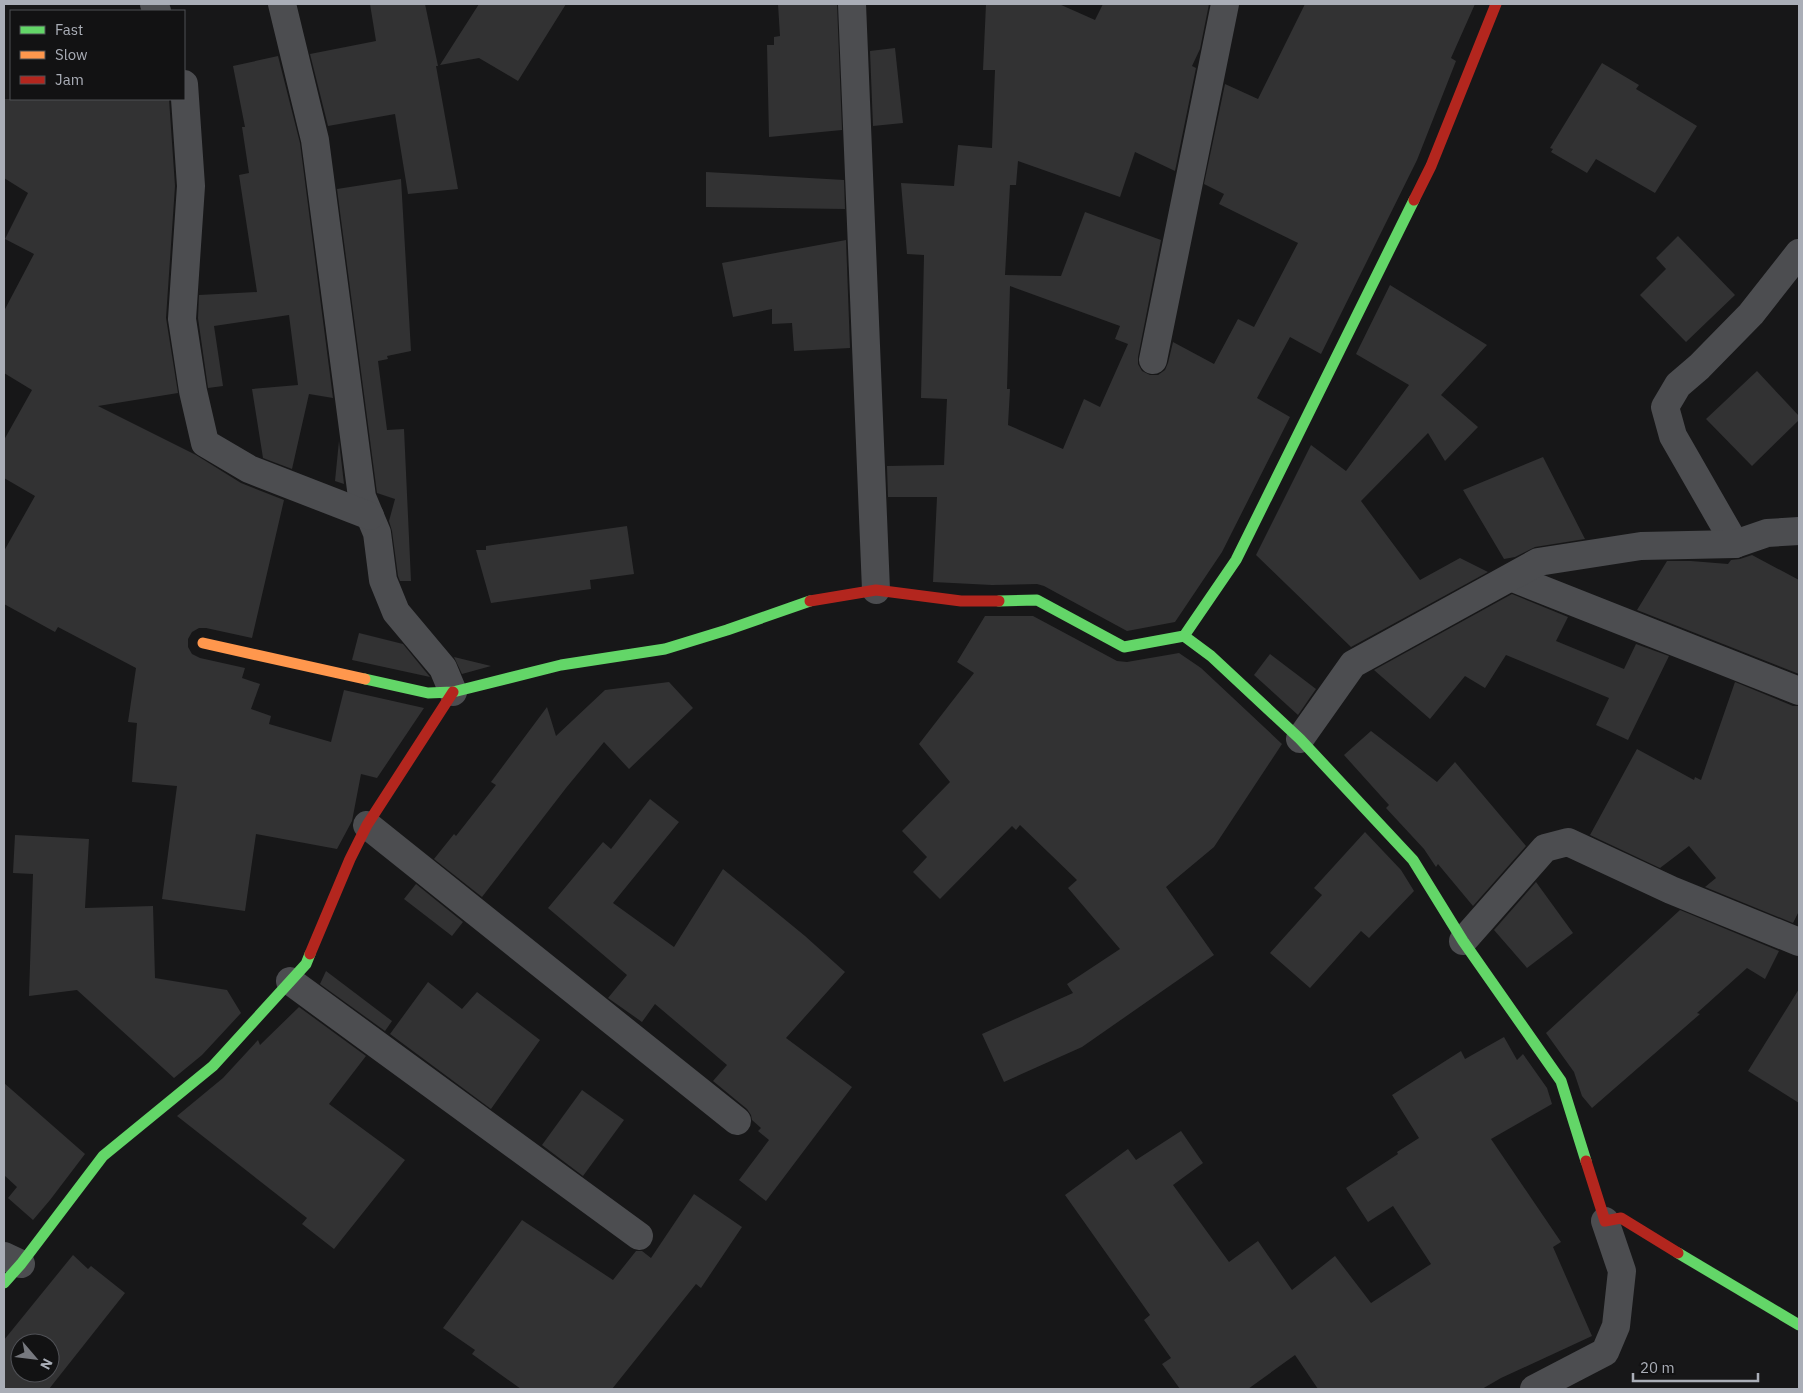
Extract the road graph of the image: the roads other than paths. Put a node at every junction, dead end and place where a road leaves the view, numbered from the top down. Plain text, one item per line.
1 (282, 4) edge
2 (852, 4) edge
3 (1225, 4) edge
4 (1496, 4) edge
5 (185, 97) edge
6 (1799, 254) edge
7 (1153, 360) dead end
8 (370, 516) junction
9 (1799, 531) edge
10 (1735, 544) junction
11 (1513, 578) junction
12 (876, 590) junction
13 (1184, 636) junction
14 (203, 643) dead end
15 (1799, 691) edge
16 (453, 692) junction
17 (1300, 739) junction
18 (367, 825) junction
19 (1463, 941) junction
20 (1799, 942) edge
21 (290, 981) junction
22 (737, 1121) dead end
23 (1605, 1221) junction
24 (639, 1236) dead end
25 (9, 1268) edge
26 (1799, 1325) edge
27 (1534, 1389) edge

1 - 8 street
2 - 12 street
3 - 7 street
4 - 13 street
5 - 8 street
6 - 10 street
8 - 16 street
9 - 10 street
10 - 11 street
11 - 15 street
11 - 17 street
12 - 13 street
12 - 16 street
13 - 17 street
14 - 16 street
16 - 18 street
17 - 19 street
18 - 21 street
18 - 22 street
19 - 20 street
19 - 23 street
21 - 24 street
21 - 25 street
23 - 26 street
23 - 27 street

